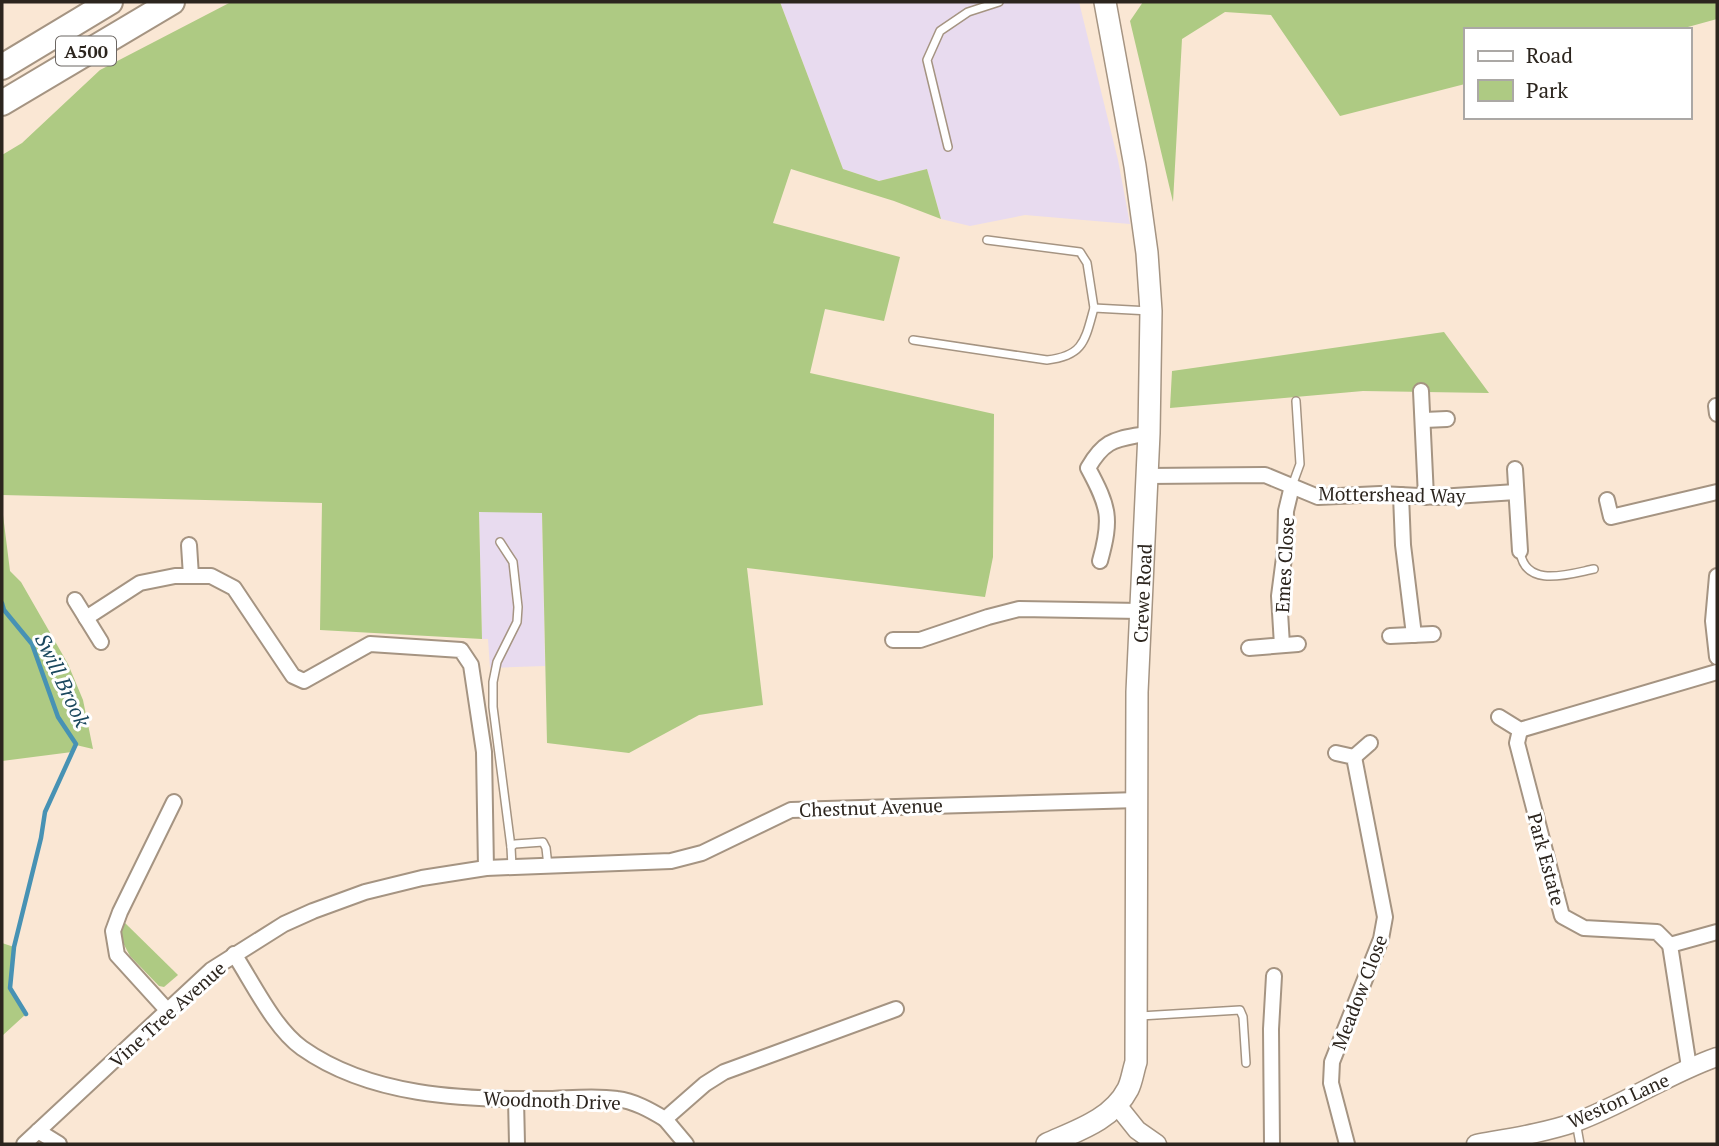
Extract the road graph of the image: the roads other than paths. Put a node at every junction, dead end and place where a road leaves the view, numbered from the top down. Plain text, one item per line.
1 (110, 2) edge
2 (172, 2) edge
3 (999, 2) edge
4 (1105, 2) edge
5 (2, 67) edge
6 (2, 103) edge
7 (948, 147) dead end
8 (987, 240) dead end
9 (1094, 308) junction
10 (1151, 311) junction
11 (913, 341) dead end
12 (1422, 390) dead end
13 (1296, 401) dead end
14 (1447, 419) dead end
15 (1423, 420) junction
16 (1149, 433) junction
17 (1515, 469) dead end
18 (1147, 476) junction
19 (1292, 486) junction
20 (1516, 492) junction
21 (1717, 492) edge
22 (1401, 495) junction
23 (1426, 496) junction
24 (1607, 500) dead end
25 (500, 542) dead end
26 (189, 545) dead end
27 (1520, 551) joint
28 (1100, 561) dead end
29 (1594, 569) dead end
30 (191, 576) junction
31 (1717, 576) edge
32 (75, 600) dead end
33 (1141, 611) junction
34 (86, 618) junction
35 (1433, 634) dead end
36 (1414, 635) junction
37 (1390, 636) dead end
38 (893, 640) dead end
39 (101, 642) dead end
40 (1298, 644) dead end
41 (1282, 645) junction
42 (1249, 648) dead end
43 (1717, 657) edge
44 (1717, 672) edge
45 (1499, 718) dead end
46 (1520, 730) junction
47 (1370, 743) dead end
48 (1336, 753) dead end
49 (1354, 757) junction
50 (1138, 800) junction
51 (174, 802) dead end
52 (511, 847) junction
53 (548, 866) junction
54 (512, 867) junction
55 (486, 868) junction
56 (448, 873) joint
57 (1717, 932) edge
58 (1670, 945) junction
59 (234, 954) junction
60 (1274, 976) dead end
61 (896, 1009) dead end
62 (167, 1010) junction
63 (1136, 1016) junction
64 (1717, 1057) edge
65 (1246, 1063) dead end
66 (1689, 1067) junction
67 (516, 1099) junction
68 (1117, 1105) junction
69 (665, 1119) junction
70 (1576, 1122) junction
71 (38, 1131) junction
72 (24, 1144) edge
73 (59, 1144) edge
74 (517, 1144) edge
75 (686, 1144) edge
76 (1047, 1144) edge
77 (1157, 1144) edge
78 (1272, 1144) edge
79 (1347, 1144) edge
80 (1476, 1144) edge
81 (1580, 1144) edge

1 - 5 highway, A500
2 - 6 highway, A500
3 - 7 lane
4 - 10 main road, Crewe Road
8 - 9 lane
9 - 10 lane
9 - 11 lane
10 - 16 main road, Crewe Road
12 - 15 street
13 - 19 lane
14 - 15 street
15 - 23 street
16 - 18 main road, Crewe Road
16 - 28 street
17 - 20 street
18 - 19 street, Mottershead Way
18 - 33 main road, Crewe Road
19 - 22 street, Mottershead Way
19 - 41 street, Emes Close
20 - 23 street, Mottershead Way
20 - 27 street
21 - 24 street
22 - 23 street, Mottershead Way
22 - 36 street
25 - 52 lane
26 - 30 street
27 - 29 lane
30 - 34 street
30 - 55 street
31 - 43 street
32 - 34 street
33 - 38 street
33 - 50 main road, Crewe Road
34 - 39 street
35 - 36 street
36 - 37 street
40 - 41 street
41 - 42 street
44 - 46 street
45 - 46 street
46 - 58 street, Park Estate
47 - 49 street
48 - 49 street
49 - 79 street, Meadow Close
50 - 53 street, Chestnut Avenue
50 - 63 main road, Crewe Road
51 - 62 street
52 - 53 lane
52 - 54 lane
53 - 54 street, Chestnut Avenue
54 - 55 street, Chestnut Avenue
55 - 56 street, Chestnut Avenue
56 - 59 street, Vine Tree Avenue
57 - 58 street
58 - 66 street
59 - 62 street, Vine Tree Avenue
59 - 67 street, Woodnoth Drive
60 - 78 street
61 - 69 street
62 - 71 street, Vine Tree Avenue
63 - 65 lane
63 - 68 main road, Crewe Road
64 - 66 street, Weston Lane
66 - 70 street, Weston Lane
67 - 69 street, Woodnoth Drive
67 - 74 street
68 - 76 main road, Crewe Road
68 - 77 street
69 - 75 street
70 - 80 street, Weston Lane
70 - 81 lane
71 - 72 street, Vine Tree Avenue
71 - 73 street

